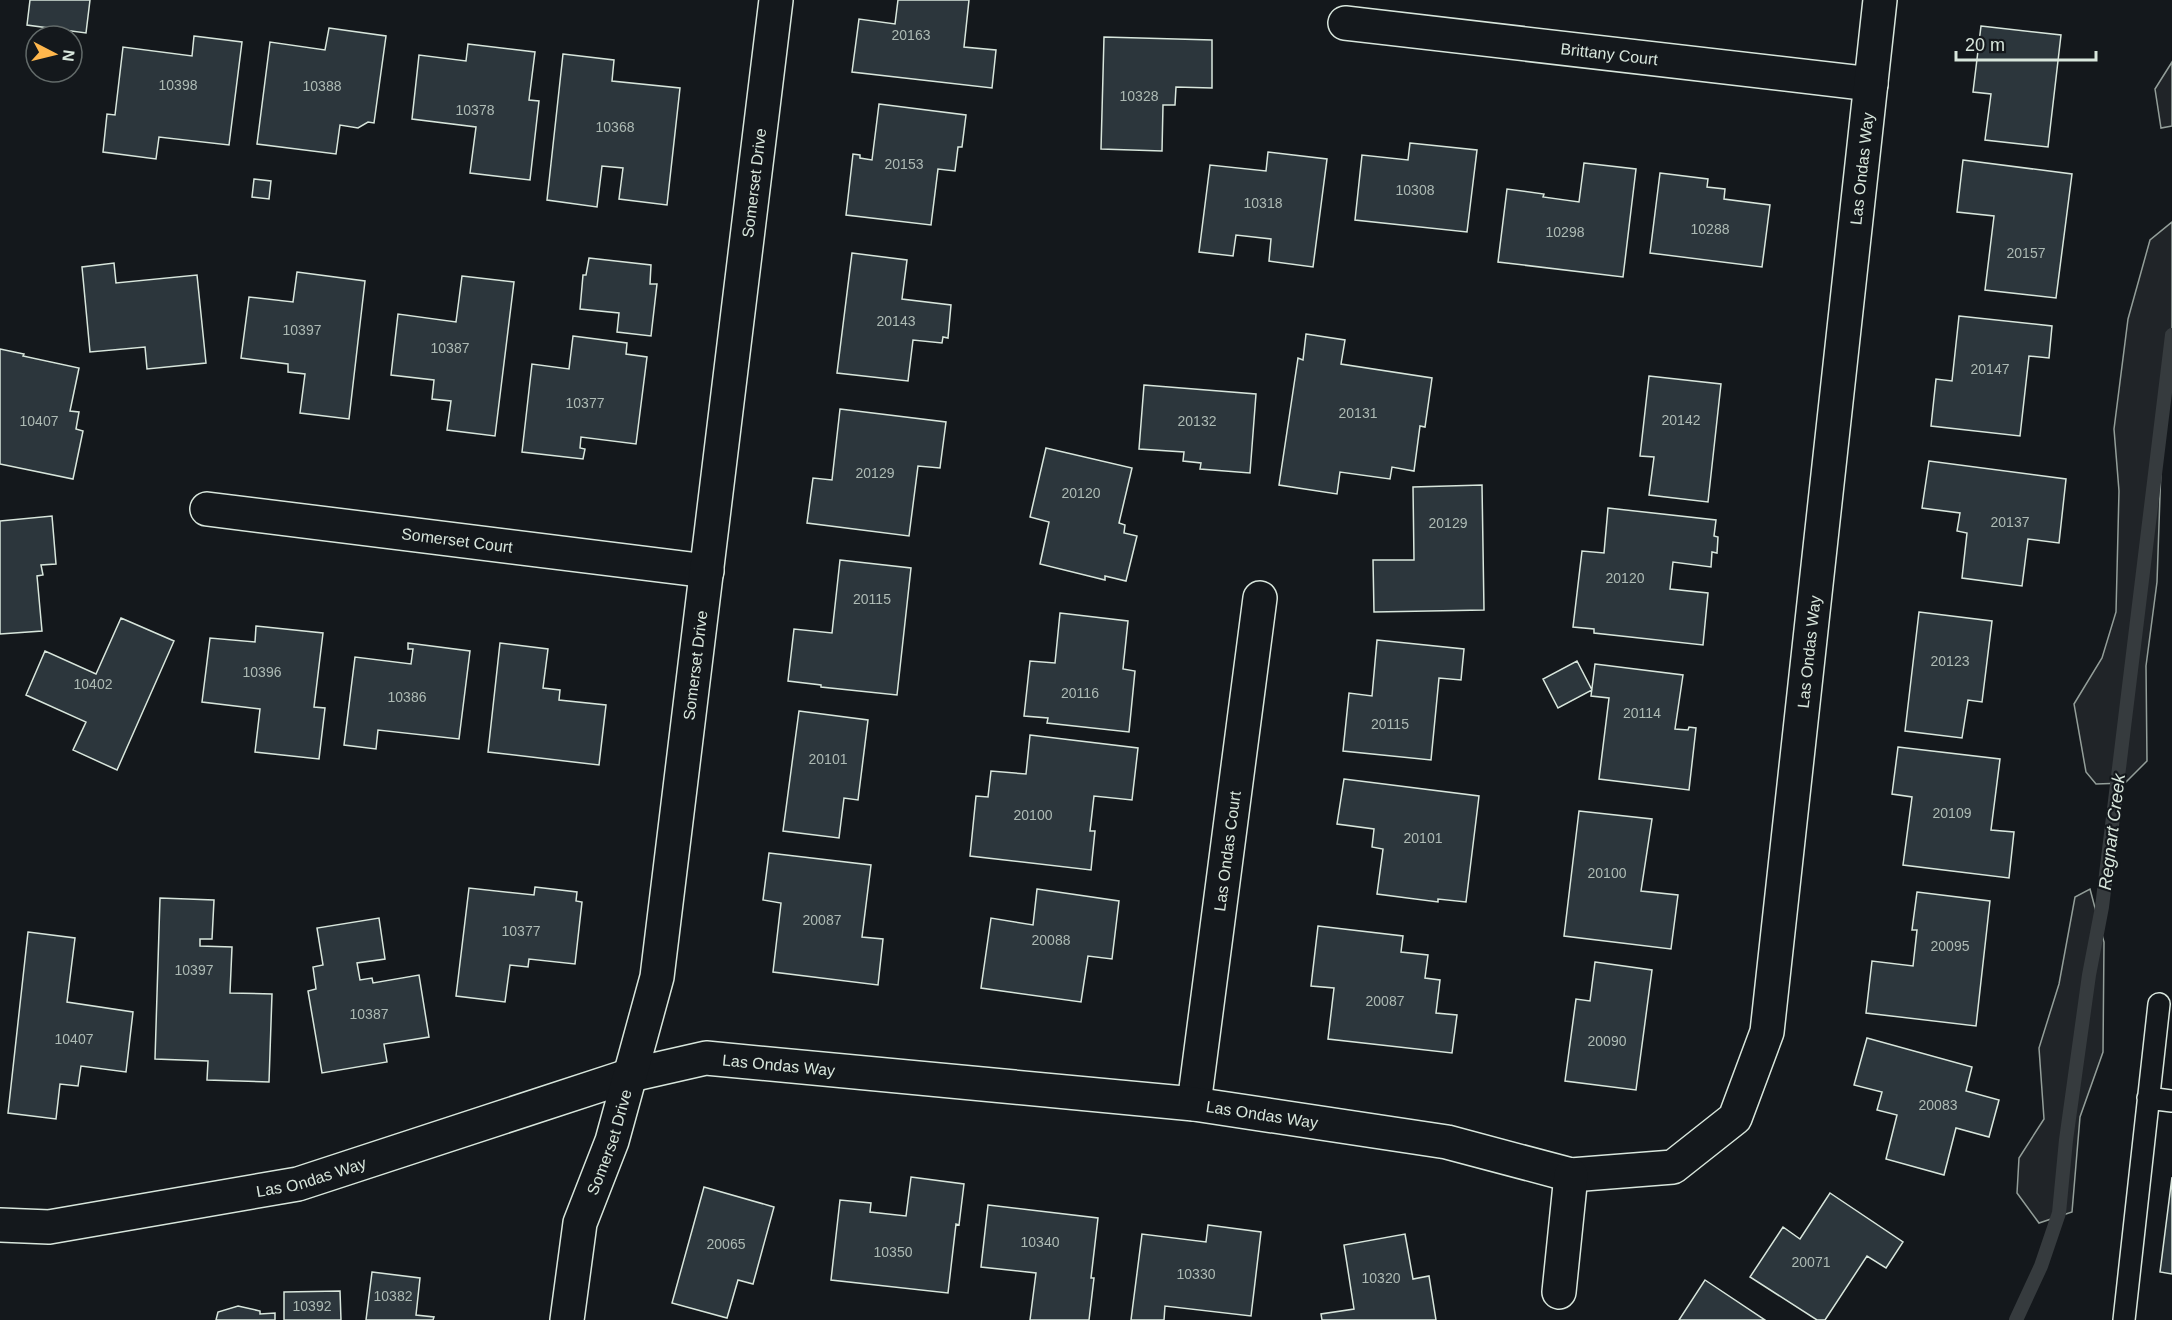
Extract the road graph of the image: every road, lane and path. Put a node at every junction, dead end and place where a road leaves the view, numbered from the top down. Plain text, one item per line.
1 (776, 0) edge
2 (1880, 0) edge
3 (1345, 23) dead end
4 (1871, 84) junction
5 (207, 509) dead end
6 (707, 571) junction
7 (1260, 598) dead end
8 (2159, 1004) dead end
9 (631, 1075) junction
10 (2148, 1098) junction
11 (2172, 1101) edge
12 (1194, 1104) junction
13 (1571, 1175) junction
14 (0, 1225) edge
15 (1559, 1292) dead end
16 (567, 1320) edge
17 (2124, 1320) edge

1 - 6 street, Somerset Drive
2 - 4 street, Las Ondas Way
3 - 4 street, Brittany Court
4 - 13 street, Las Ondas Way
5 - 6 street, Somerset Court
6 - 9 street, Somerset Drive
7 - 12 street, Las Ondas Court
8 - 10 lane
9 - 12 street, Las Ondas Way
9 - 14 street, Las Ondas Way
9 - 16 street, Somerset Drive
10 - 11 lane
10 - 17 lane
12 - 13 street, Las Ondas Way
13 - 15 street

